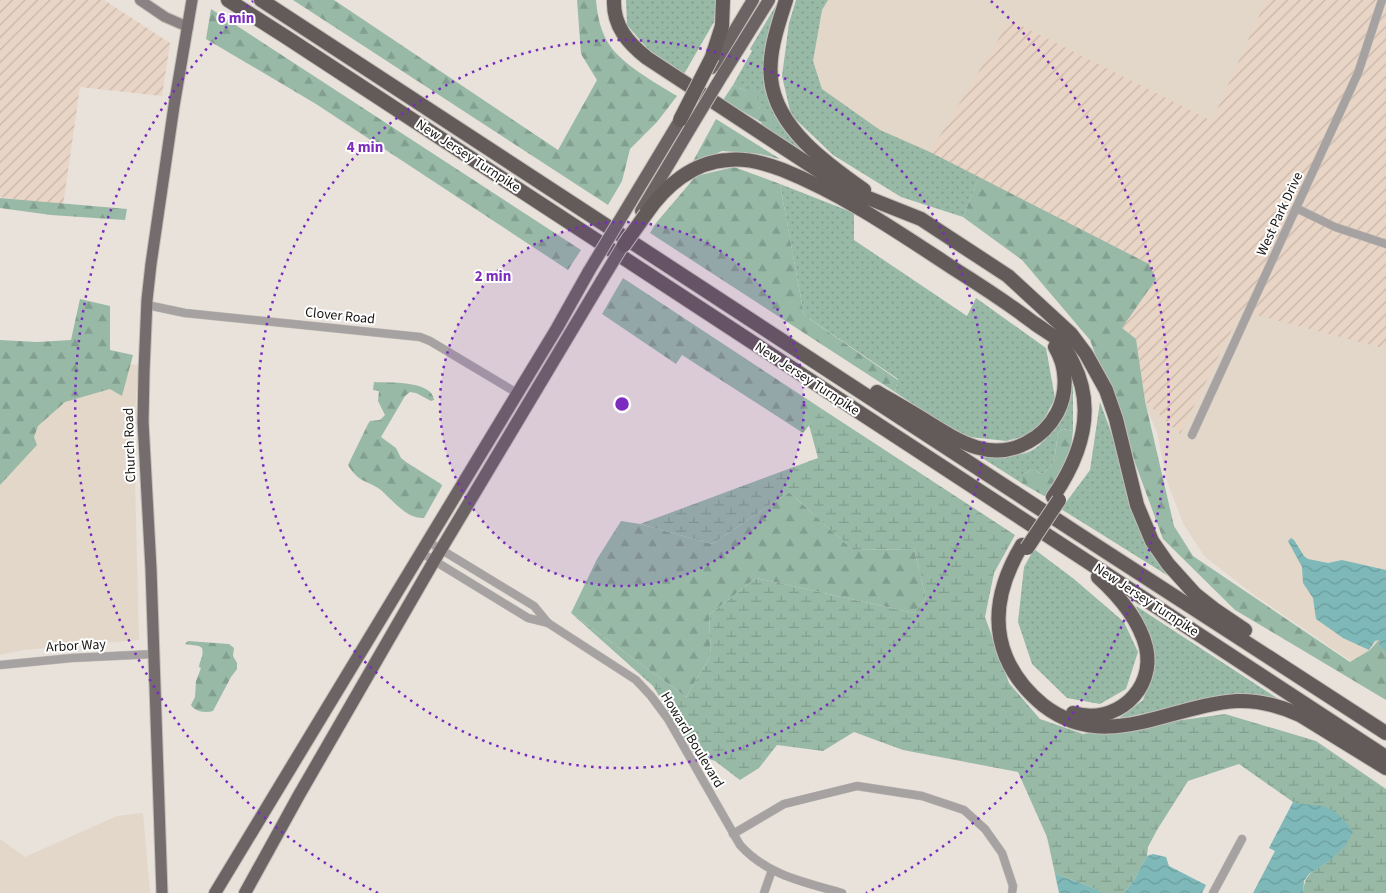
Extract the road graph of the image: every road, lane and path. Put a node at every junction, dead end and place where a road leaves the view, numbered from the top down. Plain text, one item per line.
1 (140, 0) edge
2 (228, 0) edge
3 (261, 0) edge
4 (606, 0) edge
5 (614, 0) edge
6 (724, 0) edge
7 (753, 0) edge
8 (769, 0) edge
9 (786, 0) edge
10 (1382, 0) edge
11 (192, 4) edge
12 (188, 27) junction
13 (716, 66) junction
14 (685, 123) junction
15 (885, 205) junction
16 (1296, 208) junction
17 (643, 212) junction
18 (875, 218) junction
19 (1386, 244) edge
20 (624, 245) joint
21 (147, 306) junction
22 (1042, 308) junction
23 (1036, 324) junction
24 (790, 346) junction
25 (516, 393) junction
26 (1192, 435) dead end
27 (984, 496) junction
28 (1056, 498) junction
29 (1025, 546) junction
30 (424, 547) junction
31 (438, 555) junction
32 (548, 623) junction
33 (154, 654) junction
34 (0, 665) edge
35 (1386, 723) edge
36 (1386, 733) edge
37 (1386, 757) edge
38 (1386, 768) edge
39 (734, 834) junction
40 (1242, 839) dead end
41 (772, 870) junction
42 (162, 893) edge
43 (215, 893) edge
44 (245, 893) edge
45 (764, 893) edge
46 (842, 893) edge
47 (1012, 893) edge
48 (1213, 893) edge

1 - 12 main road
2 - 27 highway, New Jersey Turnpike
3 - 24 highway, New Jersey Turnpike
4 - 18 highway
5 - 15 highway
6 - 13 highway
7 - 13 highway
8 - 13 highway
9 - 15 highway
10 - 16 street, West Park Drive
11 - 12 main road, Church Road
12 - 21 main road, Church Road
13 - 14 highway, bridge
13 - 14 highway, bridge
14 - 17 highway
14 - 25 highway, bridge
15 - 22 highway
16 - 19 street
16 - 26 street, West Park Drive
17 - 18 highway
17 - 20 highway, bridge
18 - 23 highway
20 - 31 highway, bridge
21 - 25 street, Clover Road
21 - 33 main road, Church Road
22 - 28 highway
22 - 35 highway
23 - 24 highway
23 - 28 highway
24 - 36 highway, New Jersey Turnpike
25 - 30 highway
27 - 29 highway
27 - 37 highway, New Jersey Turnpike
28 - 29 highway
29 - 38 highway
30 - 31 street, Howard Boulevard
30 - 31 street, Howard Boulevard
30 - 43 highway
31 - 32 street, Howard Boulevard
31 - 32 street, Howard Boulevard
31 - 44 highway
32 - 39 street, Howard Boulevard
33 - 34 street, Arbor Way
33 - 42 main road, Church Road
39 - 41 street, Howard Boulevard
39 - 47 street
40 - 48 street
41 - 45 street
41 - 46 street, Howard Boulevard

